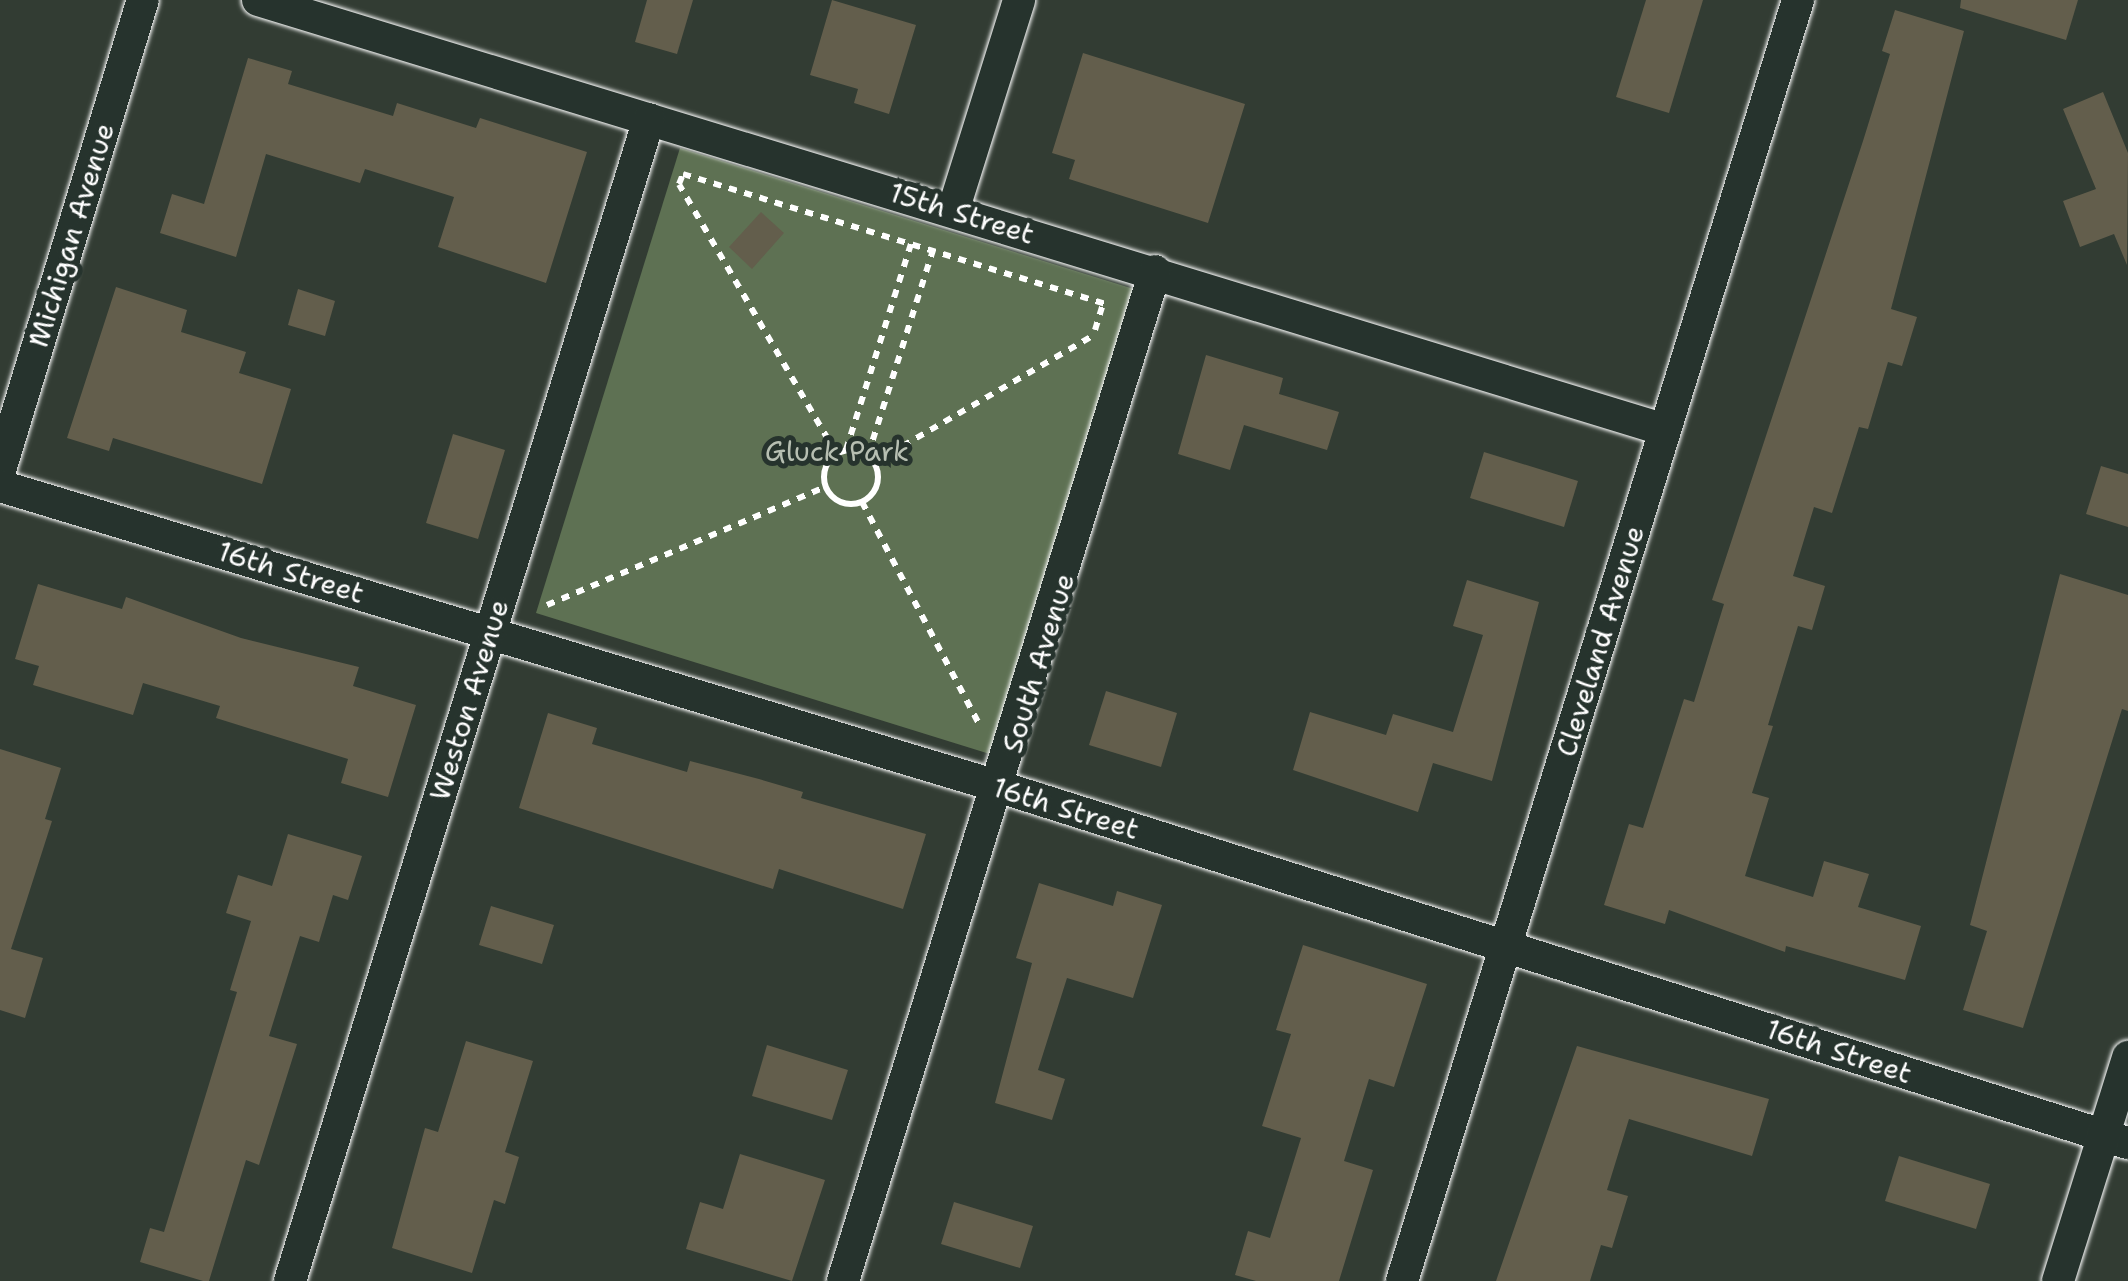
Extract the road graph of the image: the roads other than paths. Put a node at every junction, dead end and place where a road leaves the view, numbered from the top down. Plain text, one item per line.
1 (143, 0) edge
2 (258, 0) edge
3 (1019, 0) edge
4 (1798, 0) edge
5 (338, 12) edge
6 (649, 119) junction
7 (953, 211) junction
8 (1155, 272) junction
9 (1665, 430) junction
10 (0, 470) edge
11 (0, 486) edge
12 (490, 632) junction
13 (1000, 788) junction
14 (1506, 945) junction
15 (2128, 1057) edge
16 (2116, 1139) edge
17 (290, 1281) edge
18 (843, 1281) edge
19 (1402, 1281) edge
20 (2058, 1281) edge

1 - 10 street, Michigan Avenue
2 - 5 street, 15th Street
3 - 7 street
4 - 9 street, Cleveland Avenue
5 - 6 street, 15th Street
6 - 7 street, 15th Street
6 - 12 street, Weston Avenue
7 - 8 street, 15th Street
8 - 9 street, 15th Street
8 - 13 street, South Avenue
9 - 14 street, Cleveland Avenue
11 - 12 street, 16th Street
12 - 13 street, 16th Street
12 - 17 street, Weston Avenue
13 - 14 street, 16th Street
13 - 18 street, South Avenue
14 - 16 street, 16th Street
14 - 19 street, Cleveland Avenue
15 - 16 street
16 - 20 street

